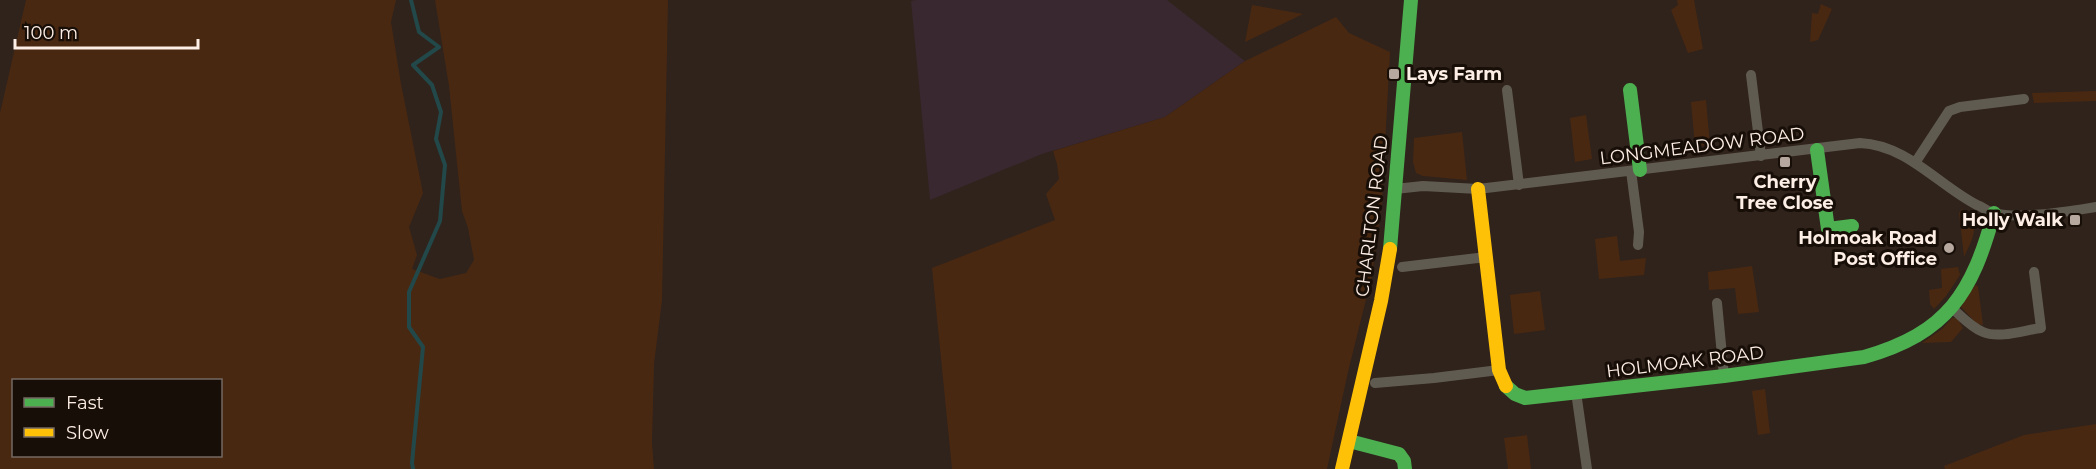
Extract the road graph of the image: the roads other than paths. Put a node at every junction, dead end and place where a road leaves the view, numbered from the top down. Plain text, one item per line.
1 (1411, 0) edge
2 (1751, 75) dead end
3 (1507, 90) dead end
4 (1630, 90) dead end
5 (2024, 99) dead end
6 (1817, 150) junction
7 (1761, 156) junction
8 (1915, 163) junction
9 (1635, 170) junction
10 (1519, 185) junction
11 (1395, 189) junction
12 (1478, 189) junction
13 (2096, 207) edge
14 (1994, 213) junction
15 (1852, 226) dead end
16 (1638, 244) dead end
17 (1486, 257) junction
18 (1402, 267) dead end
19 (2034, 273) dead end
20 (1717, 303) dead end
21 (1952, 308) junction
22 (1499, 370) junction
23 (1724, 376) junction
24 (1375, 382) dead end
25 (1576, 392) junction
26 (1349, 441) junction
27 (1342, 469) edge
28 (1405, 469) edge
29 (1587, 469) edge

1 - 11 street, CHARLTON ROAD
2 - 7 street
3 - 10 street
4 - 9 street
5 - 8 street
6 - 7 street, LONGMEADOW ROAD
6 - 8 street, LONGMEADOW ROAD
6 - 15 street
7 - 9 street, LONGMEADOW ROAD
8 - 14 street, LONGMEADOW ROAD
9 - 10 street, LONGMEADOW ROAD
9 - 16 street
10 - 12 street, LONGMEADOW ROAD
11 - 12 street, LONGMEADOW ROAD
11 - 26 street, CHARLTON ROAD
12 - 17 street, HOLMOAK ROAD
13 - 14 street
14 - 21 street, HOLMOAK ROAD
17 - 18 street
17 - 22 street, HOLMOAK ROAD
19 - 21 street
20 - 23 street
21 - 23 street, HOLMOAK ROAD
22 - 24 street
22 - 25 street, HOLMOAK ROAD
23 - 25 street, HOLMOAK ROAD
25 - 29 street
26 - 27 street, CHARLTON ROAD
26 - 28 street

